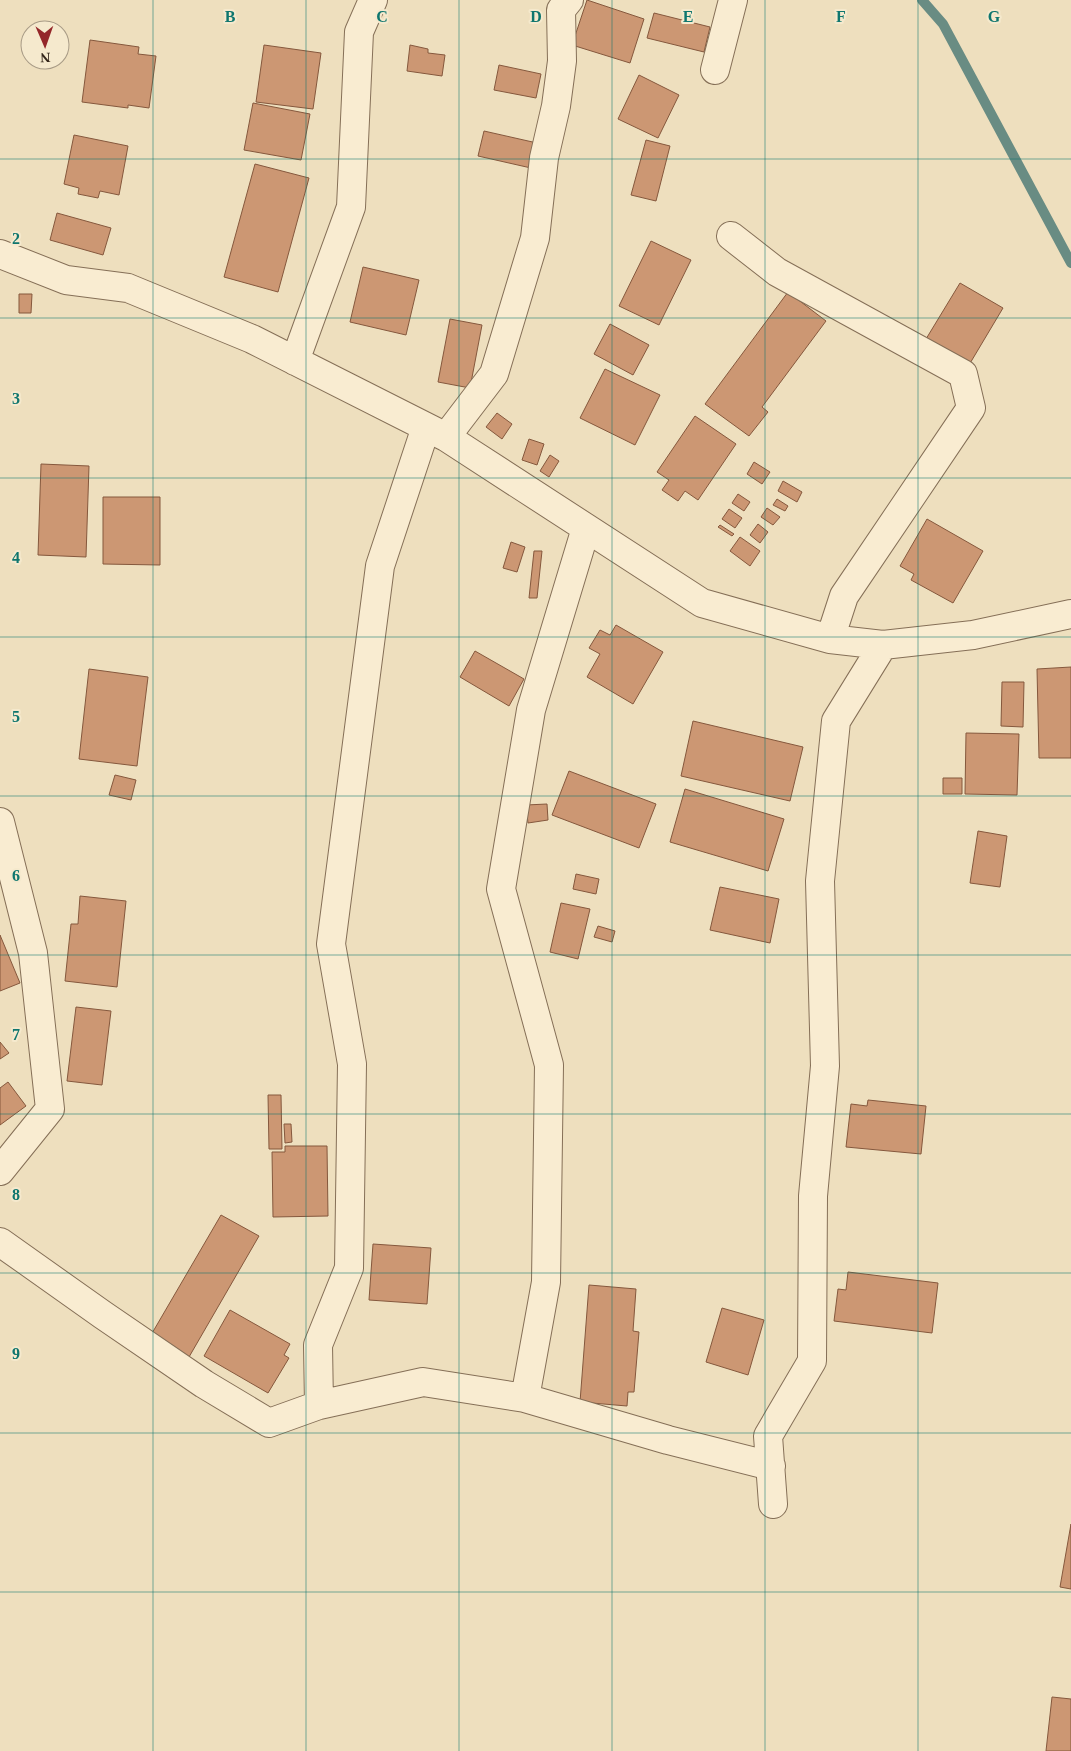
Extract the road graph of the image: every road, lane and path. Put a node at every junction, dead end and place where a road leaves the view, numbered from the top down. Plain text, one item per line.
1 (373, 0) edge
2 (569, 0) edge
3 (733, 0) edge
4 (715, 70) dead end
5 (731, 236) dead end
6 (0, 254) edge
7 (295, 360) junction
8 (436, 432) junction
9 (586, 528) junction
10 (1071, 614) edge
11 (830, 639) junction
12 (882, 645) junction
13 (0, 822) edge
14 (0, 1171) edge
15 (0, 1242) edge
16 (525, 1398) junction
17 (319, 1405) junction
18 (770, 1466) junction
19 (773, 1504) dead end

1 - 7 street
2 - 8 street
3 - 4 street
5 - 11 street
6 - 7 street
7 - 8 street
8 - 9 street
8 - 17 street
9 - 11 street
9 - 16 street
10 - 12 street
11 - 12 street
12 - 18 street
13 - 14 street
15 - 17 street
16 - 17 street
16 - 18 street
18 - 19 street

